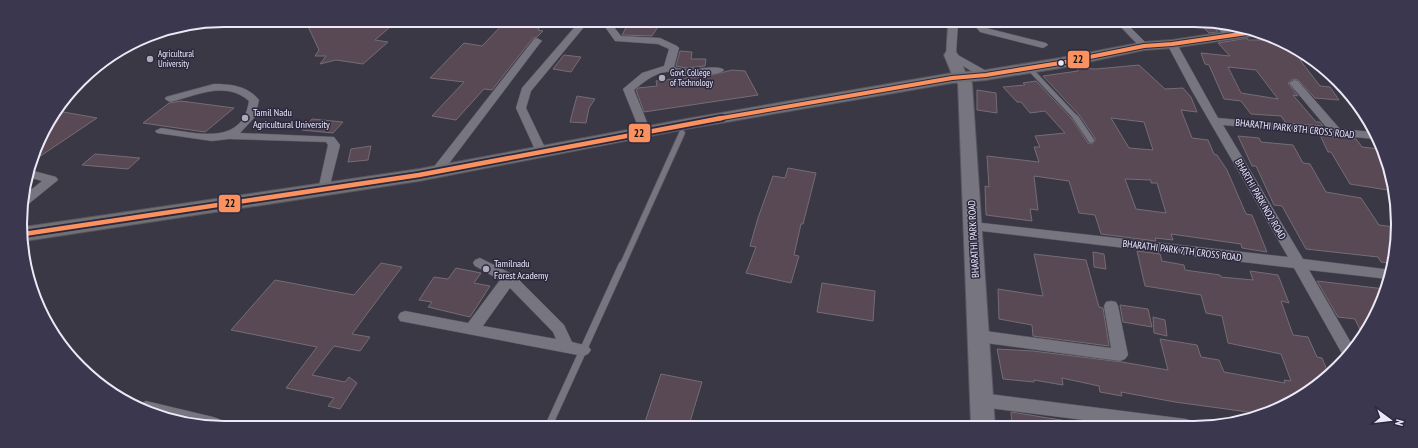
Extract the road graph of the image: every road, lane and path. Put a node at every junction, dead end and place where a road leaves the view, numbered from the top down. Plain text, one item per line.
1 (580, 27) edge
2 (610, 27) edge
3 (953, 27) edge
4 (979, 27) edge
5 (1125, 27) edge
6 (1224, 30) edge
7 (1244, 34) edge
8 (1230, 36) junction
9 (537, 41) dead end
10 (1172, 44) junction
11 (1043, 45) dead end
12 (1144, 46) junction
13 (951, 55) junction
14 (669, 68) junction
15 (1029, 68) junction
16 (719, 70) dead end
17 (986, 74) junction
18 (962, 80) junction
19 (1294, 82) dead end
20 (170, 99) dead end
21 (1216, 121) junction
22 (161, 131) dead end
23 (645, 132) junction
24 (1336, 132) junction
25 (682, 133) junction
26 (229, 136) junction
27 (1370, 136) edge
28 (1091, 140) dead end
29 (541, 152) junction
30 (437, 171) junction
31 (33, 175) edge
32 (324, 190) junction
33 (29, 198) edge
34 (973, 226) junction
35 (27, 234) edge
36 (28, 243) edge
37 (480, 263) dead end
38 (1299, 264) junction
39 (1384, 273) edge
40 (509, 279) junction
41 (1111, 306) dead end
42 (405, 317) dead end
43 (472, 329) junction
44 (978, 336) junction
45 (567, 347) junction
46 (1346, 349) edge
47 (583, 350) junction
48 (982, 400) junction
49 (551, 421) edge
50 (983, 421) edge
51 (1147, 421) edge

1 - 29 street
2 - 14 street
3 - 13 street
4 - 11 street
5 - 12 street
6 - 8 street
7 - 8 main road
8 - 10 main road
9 - 30 street
10 - 12 main road
10 - 21 street, BHARTHI PARK NO2 ROAD
12 - 15 main road
13 - 17 street
13 - 18 main road, BHARATHI PARK ROAD
14 - 16 street
14 - 23 street
15 - 17 main road
15 - 28 lane
17 - 18 main road
18 - 23 main road
18 - 25 main road
18 - 34 main road, BHARATHI PARK ROAD
19 - 24 street
20 - 26 street
21 - 24 street, BHARATHI PARK 8TH CROSS ROAD
21 - 38 street, BHARTHI PARK NO2 ROAD
22 - 26 street
23 - 29 main road
24 - 27 street, BHARATHI PARK 8TH CROSS ROAD
25 - 36 main road
25 - 47 lane
26 - 32 street
29 - 30 main road
30 - 32 main road
31 - 33 street
32 - 35 main road
34 - 38 street, BHARATHI PARK 7TH CROSS ROAD
34 - 44 main road, BHARATHI PARK ROAD
37 - 40 street
38 - 39 street, BHARATHI PARK 7TH CROSS ROAD
38 - 46 street, BHARTHI PARK NO2 ROAD
40 - 43 street
40 - 45 street
41 - 44 street
42 - 43 street
43 - 45 street
44 - 48 main road, BHARATHI PARK ROAD
45 - 47 street
47 - 49 lane
48 - 50 main road, BHARATHI PARK ROAD
48 - 51 street

